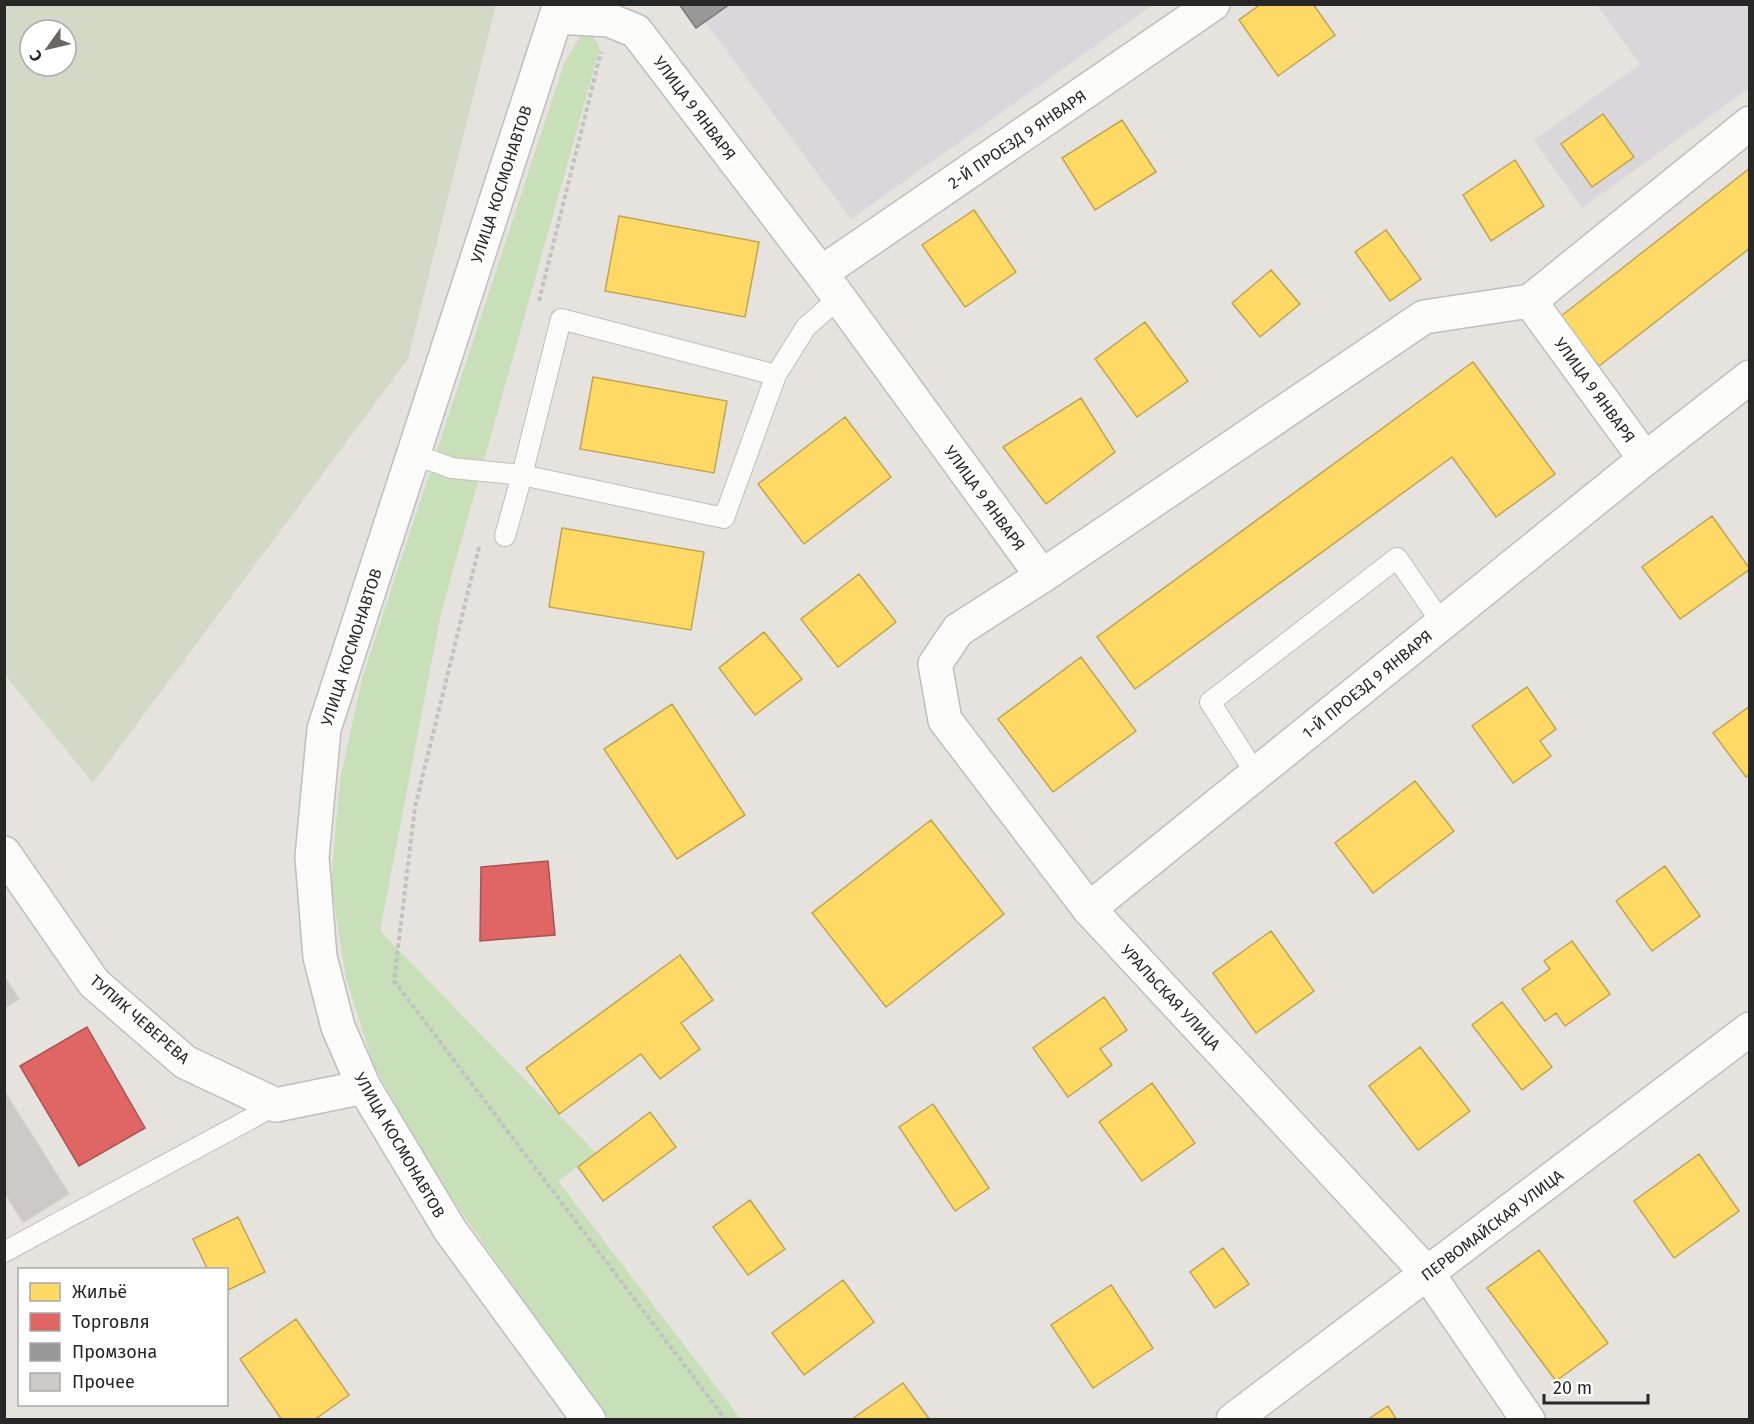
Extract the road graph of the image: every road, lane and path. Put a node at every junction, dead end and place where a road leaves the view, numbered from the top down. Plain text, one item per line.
1 (1213, 4) edge
2 (558, 10) edge
3 (609, 20) junction
4 (1749, 123) edge
5 (830, 286) junction
6 (1530, 301) junction
7 (537, 310) dead end
8 (777, 375) junction
9 (1749, 377) edge
10 (413, 454) junction
11 (1645, 459) junction
12 (522, 475) junction
13 (505, 536) dead end
14 (480, 542) dead end
15 (1042, 576) junction
16 (1442, 623) junction
17 (1256, 774) junction
18 (4, 853) edge
19 (1089, 909) junction
20 (1749, 1029) edge
21 (363, 1087) junction
22 (276, 1105) junction
23 (4, 1252) edge
24 (1428, 1274) junction
25 (589, 1419) edge
26 (726, 1419) edge
27 (1233, 1419) edge
28 (1528, 1419) edge

1 - 5 street, 2-Й ПРОЕЗД 9 ЯНВАРЯ
2 - 3 street, УЛИЦА 9 ЯНВАРЯ
2 - 10 street, УЛИЦА КОСМОНАВТОВ
3 - 5 street, УЛИЦА 9 ЯНВАРЯ
3 - 7 path
4 - 6 street
5 - 8 lane
5 - 15 street, УЛИЦА 9 ЯНВАРЯ
6 - 11 street, УЛИЦА 9 ЯНВАРЯ
6 - 15 street
8 - 12 lane
8 - 12 lane
9 - 11 street, УЛИЦА 9 ЯНВАРЯ
10 - 12 lane
10 - 21 street, УЛИЦА КОСМОНАВТОВ
11 - 16 street, 1-Й ПРОЕЗД 9 ЯНВАРЯ
12 - 13 lane
14 - 26 path
15 - 19 street, УРАЛЬСКАЯ УЛИЦА
16 - 17 street, 1-Й ПРОЕЗД 9 ЯНВАРЯ
16 - 17 lane
17 - 19 street, 1-Й ПРОЕЗД 9 ЯНВАРЯ
18 - 22 street, ТУПИК ЧЕВЕРЕВА
19 - 24 street, УРАЛЬСКАЯ УЛИЦА
20 - 24 street, ПЕРВОМАЙСКАЯ УЛИЦА
21 - 22 street
21 - 25 street, УЛИЦА КОСМОНАВТОВ
22 - 23 lane
24 - 27 street, ПЕРВОМАЙСКАЯ УЛИЦА
24 - 28 street, УРАЛЬСКАЯ УЛИЦА

